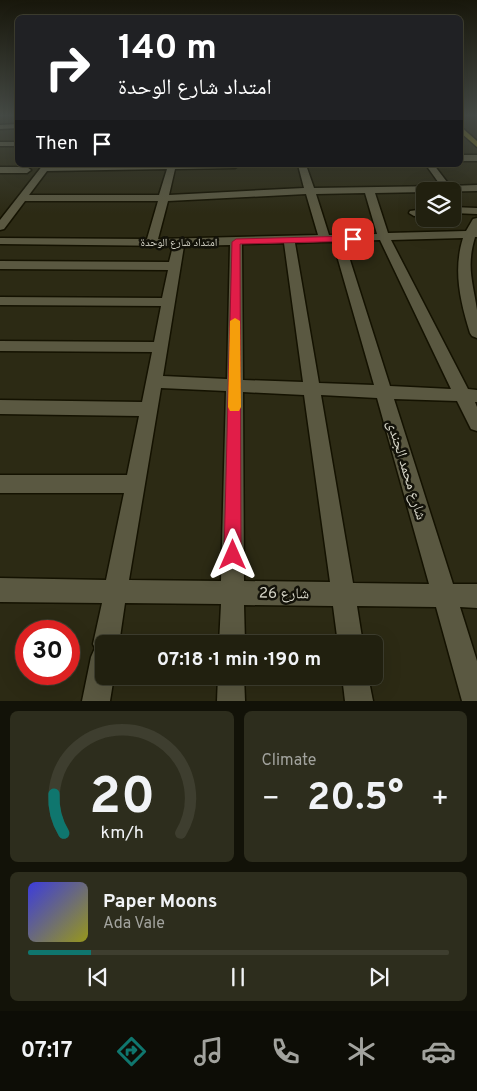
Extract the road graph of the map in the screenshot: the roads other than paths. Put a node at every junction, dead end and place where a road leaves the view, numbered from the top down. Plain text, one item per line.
1 (463, 158) edge
2 (477, 158) edge
3 (15, 164) edge
4 (1, 166) edge
5 (45, 167) edge
6 (172, 167) edge
7 (303, 167) edge
8 (431, 167) edge
9 (27, 170) dead end
10 (443, 182) edge
11 (461, 188) edge
12 (477, 188) edge
13 (416, 189) edge
14 (369, 190) junction
15 (310, 191) junction
16 (23, 198) junction
17 (165, 198) junction
18 (461, 211) edge
19 (477, 212) edge
20 (477, 221) edge
21 (0, 228) edge
22 (473, 235) edge
23 (384, 238) junction
24 (289, 240) junction
25 (331, 240) junction
26 (0, 241) edge
27 (152, 242) junction
28 (236, 242) junction
29 (179, 243) junction
30 (0, 265) edge
31 (175, 266) junction
32 (0, 301) edge
33 (169, 302) junction
34 (472, 302) edge
35 (477, 334) edge
36 (0, 346) edge
37 (160, 347) junction
38 (154, 382) junction
39 (234, 386) junction
40 (312, 389) junction
41 (383, 392) junction
42 (470, 396) edge
43 (0, 408) edge
44 (149, 409) junction
45 (477, 424) edge
46 (0, 484) edge
47 (136, 484) junction
48 (0, 590) edge
49 (116, 590) junction
50 (232, 592) junction
51 (343, 594) junction
52 (445, 596) junction
53 (477, 596) edge
54 (108, 635) edge
55 (232, 635) edge
56 (349, 635) edge
57 (99, 685) edge
58 (232, 685) edge
59 (357, 685) edge
60 (96, 701) edge
61 (231, 701) edge
62 (359, 701) edge
63 (476, 701) edge

1 - 2 street
3 - 4 street
4 - 9 street
5 - 16 street
6 - 17 street
7 - 15 street, شارع محمد الجندى
8 - 10 street
11 - 12 street
13 - 14 street
14 - 15 street
14 - 23 street
15 - 17 street
15 - 25 street, شارع محمد الجندى
16 - 17 street
16 - 21 street
17 - 27 street
18 - 19 street
20 - 22 street
22 - 23 street, امتداد شارع الوحدة
22 - 34 street
23 - 25 street, امتداد شارع الوحدة
23 - 42 street
24 - 25 street, امتداد شارع الوحدة
24 - 28 street, امتداد شارع الوحدة
24 - 40 street
25 - 41 street, شارع محمد الجندى
26 - 27 street, امتداد شارع الوحدة
27 - 29 street, امتداد شارع الوحدة
28 - 29 street, امتداد شارع الوحدة
28 - 39 street
29 - 31 street
30 - 31 street
31 - 33 street
32 - 33 street
33 - 37 street
34 - 35 street
36 - 37 street
37 - 38 street
38 - 39 street
38 - 44 street
39 - 40 street
39 - 50 street
40 - 41 street
40 - 51 street
41 - 42 street
41 - 52 street, شارع محمد الجندى
42 - 45 street
43 - 44 street
44 - 47 street
46 - 47 street
47 - 49 street
48 - 49 street, شارع 26
49 - 50 street, شارع 26
49 - 54 street
50 - 51 street, شارع 26
50 - 55 street
51 - 52 street, شارع 26
51 - 56 street
52 - 53 street, شارع 26
52 - 63 street, شارع محمد الجندى
57 - 60 street
58 - 61 street
59 - 62 street

